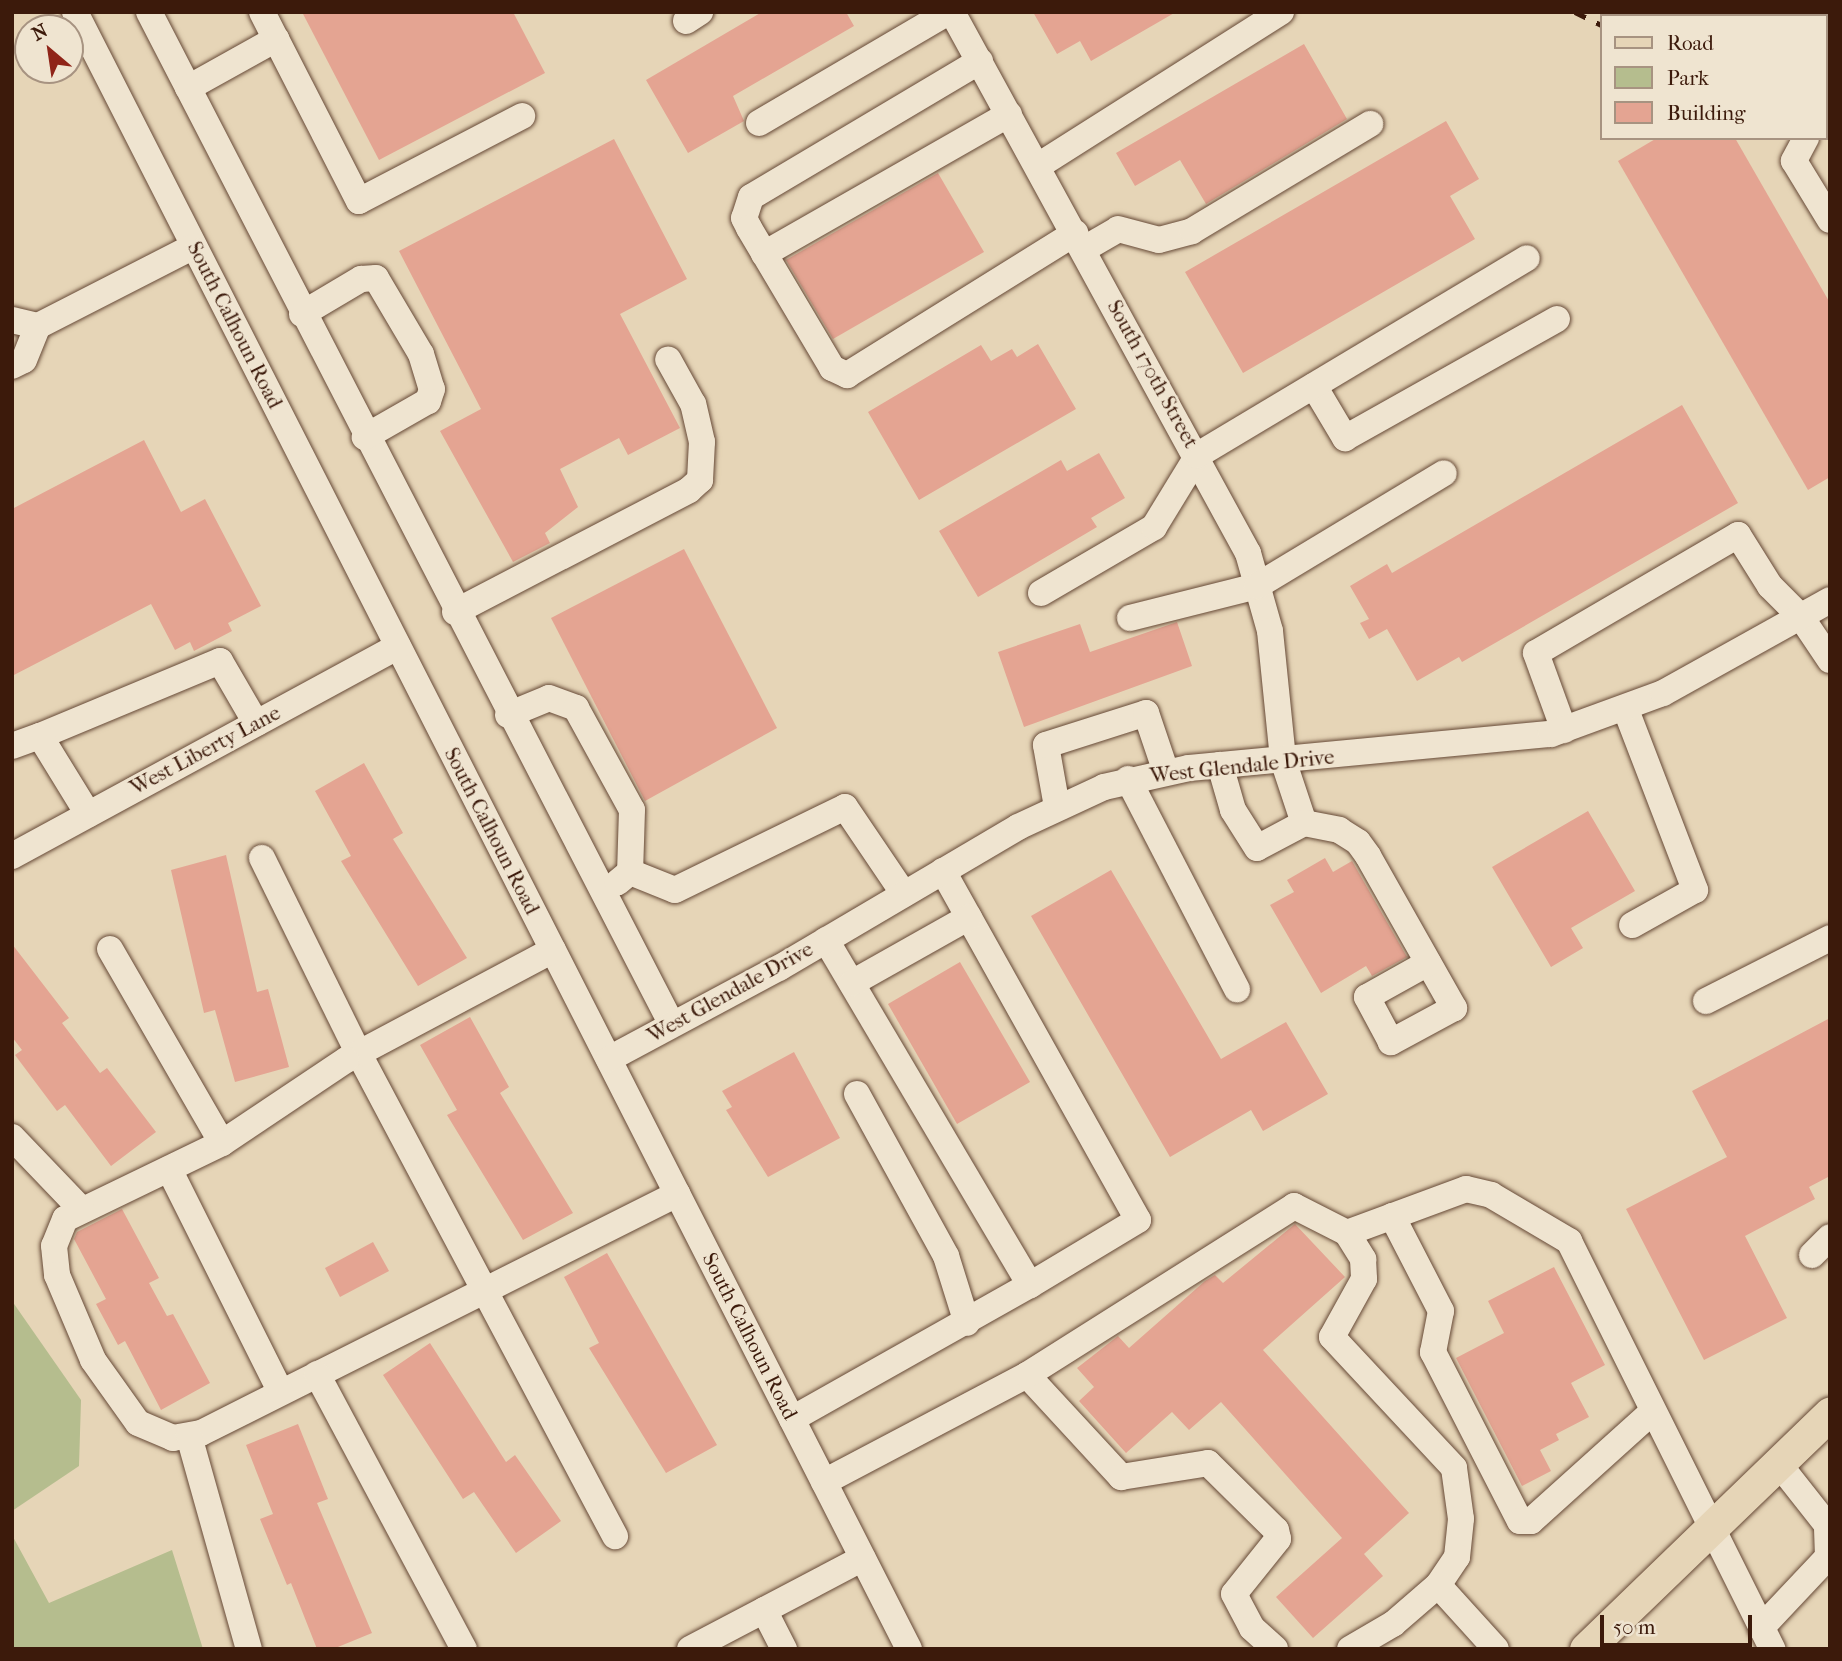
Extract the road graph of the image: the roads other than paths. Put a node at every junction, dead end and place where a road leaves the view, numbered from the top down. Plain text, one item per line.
1 (75, 12) edge
2 (149, 12) edge
3 (262, 12) edge
4 (950, 12) edge
5 (1282, 12) edge
6 (276, 39) junction
7 (980, 61) junction
8 (188, 88) junction
9 (1009, 114) junction
10 (522, 116) dead end
11 (759, 123) dead end
12 (1370, 124) dead end
13 (1805, 140) edge
14 (1038, 166) junction
15 (1830, 220) edge
16 (1080, 241) junction
17 (194, 246) junction
18 (764, 254) junction
19 (1527, 258) dead end
20 (302, 314) junction
21 (1557, 319) dead end
22 (25, 323) edge
23 (668, 359) dead end
24 (12, 366) edge
25 (1314, 386) junction
26 (365, 436) junction
27 (1198, 455) junction
28 (1444, 473) dead end
29 (1257, 586) junction
30 (1041, 593) dead end
31 (1830, 600) edge
32 (455, 612) junction
33 (1801, 617) junction
34 (1130, 618) dead end
35 (398, 646) junction
36 (1830, 660) edge
37 (1626, 710) junction
38 (508, 715) junction
39 (256, 723) junction
40 (1564, 730) junction
41 (40, 736) junction
42 (12, 746) edge
43 (1283, 760) junction
44 (1220, 765) junction
45 (1166, 772) junction
46 (1128, 779) junction
47 (1057, 807) junction
48 (88, 814) junction
49 (1304, 823) junction
50 (12, 856) edge
51 (262, 858) dead end
52 (943, 871) junction
53 (630, 872) junction
54 (600, 894) junction
55 (904, 894) junction
56 (969, 917) junction
57 (1632, 925) dead end
58 (1830, 938) edge
59 (827, 940) junction
60 (110, 949) dead end
61 (553, 950) junction
62 (1428, 963) dead end
63 (852, 983) junction
64 (1237, 989) dead end
65 (1706, 1001) dead end
66 (671, 1023) junction
67 (359, 1054) junction
68 (608, 1059) junction
69 (857, 1094) dead end
70 (12, 1138) edge
71 (222, 1143) junction
72 (169, 1169) junction
73 (677, 1194) junction
74 (81, 1209) junction
75 (1392, 1216) junction
76 (1347, 1233) junction
77 (1030, 1285) junction
78 (488, 1291) junction
79 (967, 1322) junction
80 (317, 1374) junction
81 (1027, 1375) junction
82 (280, 1391) junction
83 (1652, 1412) junction
84 (1830, 1413) edge
85 (792, 1419) junction
86 (189, 1436) junction
87 (1778, 1463) junction
88 (824, 1482) junction
89 (1709, 1530) junction
90 (615, 1536) dead end
91 (863, 1558) junction
92 (1438, 1585) junction
93 (764, 1610) junction
94 (1767, 1638) edge
95 (250, 1649) edge
96 (464, 1649) edge
97 (690, 1649) edge
98 (784, 1649) edge
99 (909, 1649) edge
100 (1275, 1649) edge
101 (1350, 1649) edge
102 (1496, 1649) edge
103 (1586, 1649) edge

1 - 17 street, South Calhoun Road
2 - 8 street
3 - 6 street
4 - 7 street, South 170th Street
4 - 11 street
5 - 14 street
6 - 8 street
6 - 10 street
7 - 9 street, South 170th Street
7 - 18 street
8 - 20 street
9 - 14 street, South 170th Street
9 - 18 street
12 - 16 street
13 - 15 street
14 - 16 street, South 170th Street
16 - 18 street
16 - 27 street, South 170th Street
17 - 22 street
17 - 35 street, South Calhoun Road
19 - 25 street
20 - 26 street
20 - 26 street
21 - 25 street
22 - 24 street
23 - 32 street
25 - 27 street
26 - 32 street
27 - 29 street, South 170th Street
27 - 30 street
28 - 29 street
29 - 34 street
29 - 43 street, South 170th Street
31 - 33 street, West Glendale Drive
32 - 38 street
33 - 36 street
33 - 37 street, West Glendale Drive
33 - 40 street
35 - 39 street, West Liberty Lane
35 - 61 street, South Calhoun Road
37 - 40 street, West Glendale Drive
37 - 57 street
38 - 53 street
38 - 54 street
39 - 41 street
39 - 48 street, West Liberty Lane
40 - 43 street, West Glendale Drive
41 - 42 street
41 - 48 street
43 - 44 street, West Glendale Drive
43 - 49 street, South 170th Street
44 - 45 street, West Glendale Drive
44 - 49 street
45 - 46 street, West Glendale Drive
45 - 47 street
46 - 47 street, West Glendale Drive
46 - 64 street
47 - 52 street, West Glendale Drive
48 - 50 street, West Liberty Lane
49 - 62 street
51 - 67 street
52 - 55 street, West Glendale Drive
52 - 56 street
53 - 54 street
53 - 55 street
54 - 66 street
55 - 59 street, West Glendale Drive
56 - 63 street
56 - 77 street
58 - 65 street
59 - 63 street
59 - 66 street, West Glendale Drive
60 - 71 street
61 - 67 street
61 - 68 street, South Calhoun Road
63 - 77 street
66 - 68 street, West Glendale Drive
67 - 71 street
67 - 78 street
68 - 73 street, South Calhoun Road
69 - 79 street
70 - 74 street
71 - 72 street
72 - 74 street
72 - 82 street
73 - 78 street
73 - 85 street, South Calhoun Road
74 - 86 street
75 - 76 street
75 - 83 street
75 - 83 street
76 - 81 street
76 - 92 street
77 - 79 street
78 - 80 street
78 - 90 street
79 - 85 street
80 - 82 street
80 - 96 street
81 - 88 street
81 - 100 street
82 - 86 street
83 - 89 street
84 - 87 main road
85 - 88 street, South Calhoun Road
86 - 95 street
87 - 89 main road
87 - 94 street
88 - 91 street, South Calhoun Road
89 - 94 street
89 - 103 main road
91 - 93 street
91 - 99 street, South Calhoun Road
92 - 101 street
92 - 102 street
93 - 97 street
93 - 98 street

